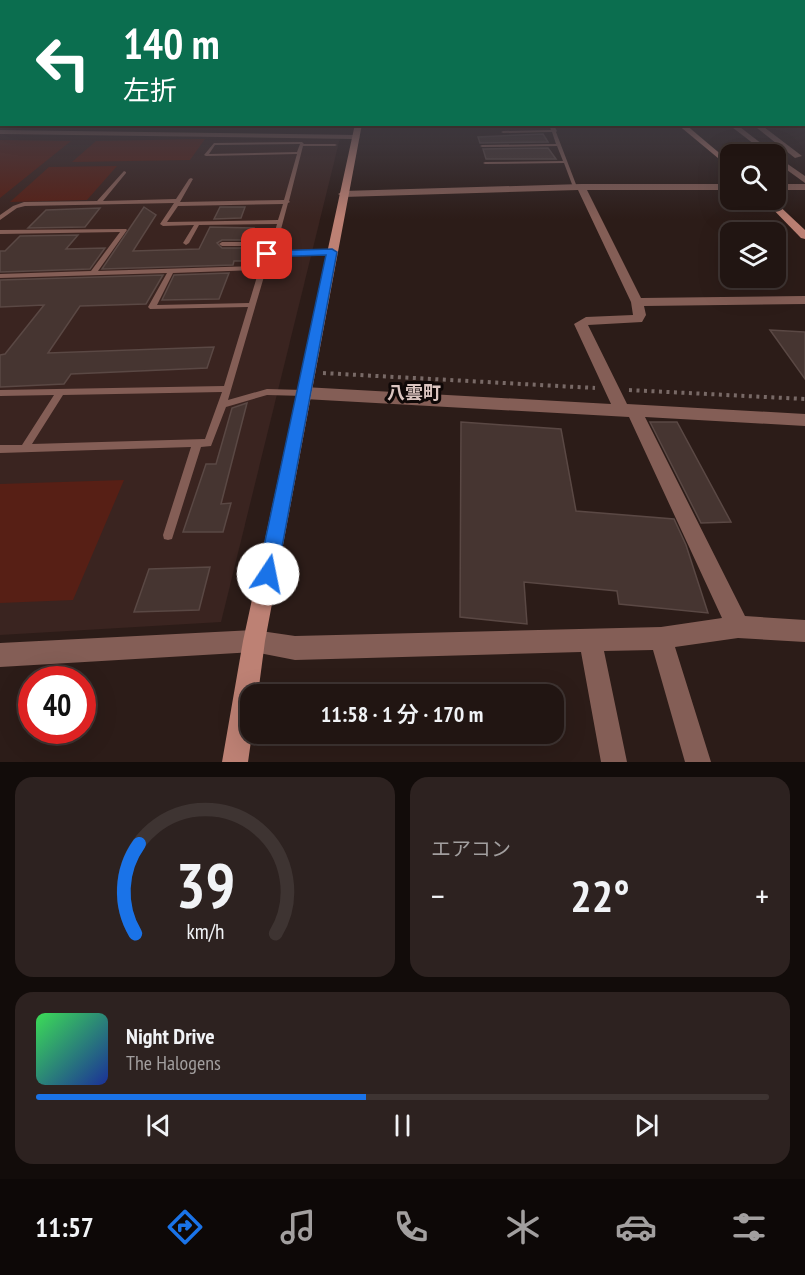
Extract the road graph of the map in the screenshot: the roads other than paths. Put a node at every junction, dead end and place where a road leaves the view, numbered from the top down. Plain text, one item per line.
1 (211, 149) edge
2 (301, 149) edge
3 (353, 149) edge
4 (560, 149) edge
5 (788, 149) edge
6 (300, 153) junction
7 (798, 156) dead end
8 (564, 162) junction
9 (485, 163) dead end
10 (786, 166) edge
11 (124, 172) dead end
12 (191, 179) dead end
13 (805, 180) edge
14 (578, 187) junction
15 (720, 187) edge
16 (786, 187) edge
17 (805, 187) edge
18 (343, 194) junction
19 (287, 202) junction
20 (98, 203) junction
21 (177, 203) junction
22 (778, 210) edge
23 (0, 218) edge
24 (280, 222) junction
25 (197, 224) junction
26 (0, 232) edge
27 (805, 236) edge
28 (186, 243) dead end
29 (222, 244) dead end
30 (274, 244) junction
31 (332, 252) junction
32 (267, 254) junction
33 (263, 268) junction
34 (171, 271) junction
35 (93, 273) junction
36 (0, 276) edge
37 (805, 300) edge
38 (637, 302) junction
39 (252, 305) junction
40 (226, 389) junction
41 (61, 392) junction
42 (0, 393) edge
43 (304, 393) junction
44 (222, 405) junction
45 (628, 410) junction
46 (805, 420) edge
47 (197, 444) junction
48 (0, 449) edge
49 (24, 449) junction
50 (168, 535) dead end
51 (738, 627) junction
52 (805, 631) edge
53 (661, 638) junction
54 (590, 639) junction
55 (254, 641) junction
56 (0, 655) edge
57 (235, 762) edge
58 (614, 762) edge
59 (698, 762) edge

1 - 6 lane
2 - 6 lane
3 - 18 street
4 - 8 lane
5 - 7 street
6 - 19 lane
8 - 9 lane
8 - 14 lane
10 - 13 street
11 - 20 lane
12 - 21 lane
14 - 15 street
14 - 18 street
14 - 38 street
16 - 17 street
18 - 31 street
19 - 21 lane
19 - 24 lane
20 - 21 lane
20 - 23 lane
21 - 25 lane
22 - 27 street
24 - 25 lane
24 - 30 lane
25 - 28 lane
26 - 35 lane
29 - 30 lane
30 - 32 lane
31 - 32 lane
31 - 43 street
32 - 33 lane
33 - 34 lane
33 - 39 lane
34 - 35 lane
34 - 39 lane
35 - 36 lane
37 - 38 street
38 - 45 street
39 - 40 lane
40 - 41 lane
40 - 44 lane
41 - 42 lane
41 - 49 lane
43 - 44 lane
43 - 45 street
43 - 55 street
44 - 47 lane
45 - 46 street
45 - 51 street
47 - 49 lane
47 - 50 lane
48 - 49 lane
51 - 52 street
51 - 53 street
53 - 54 street
53 - 59 street
54 - 55 street
54 - 58 street
55 - 56 street
55 - 57 street

